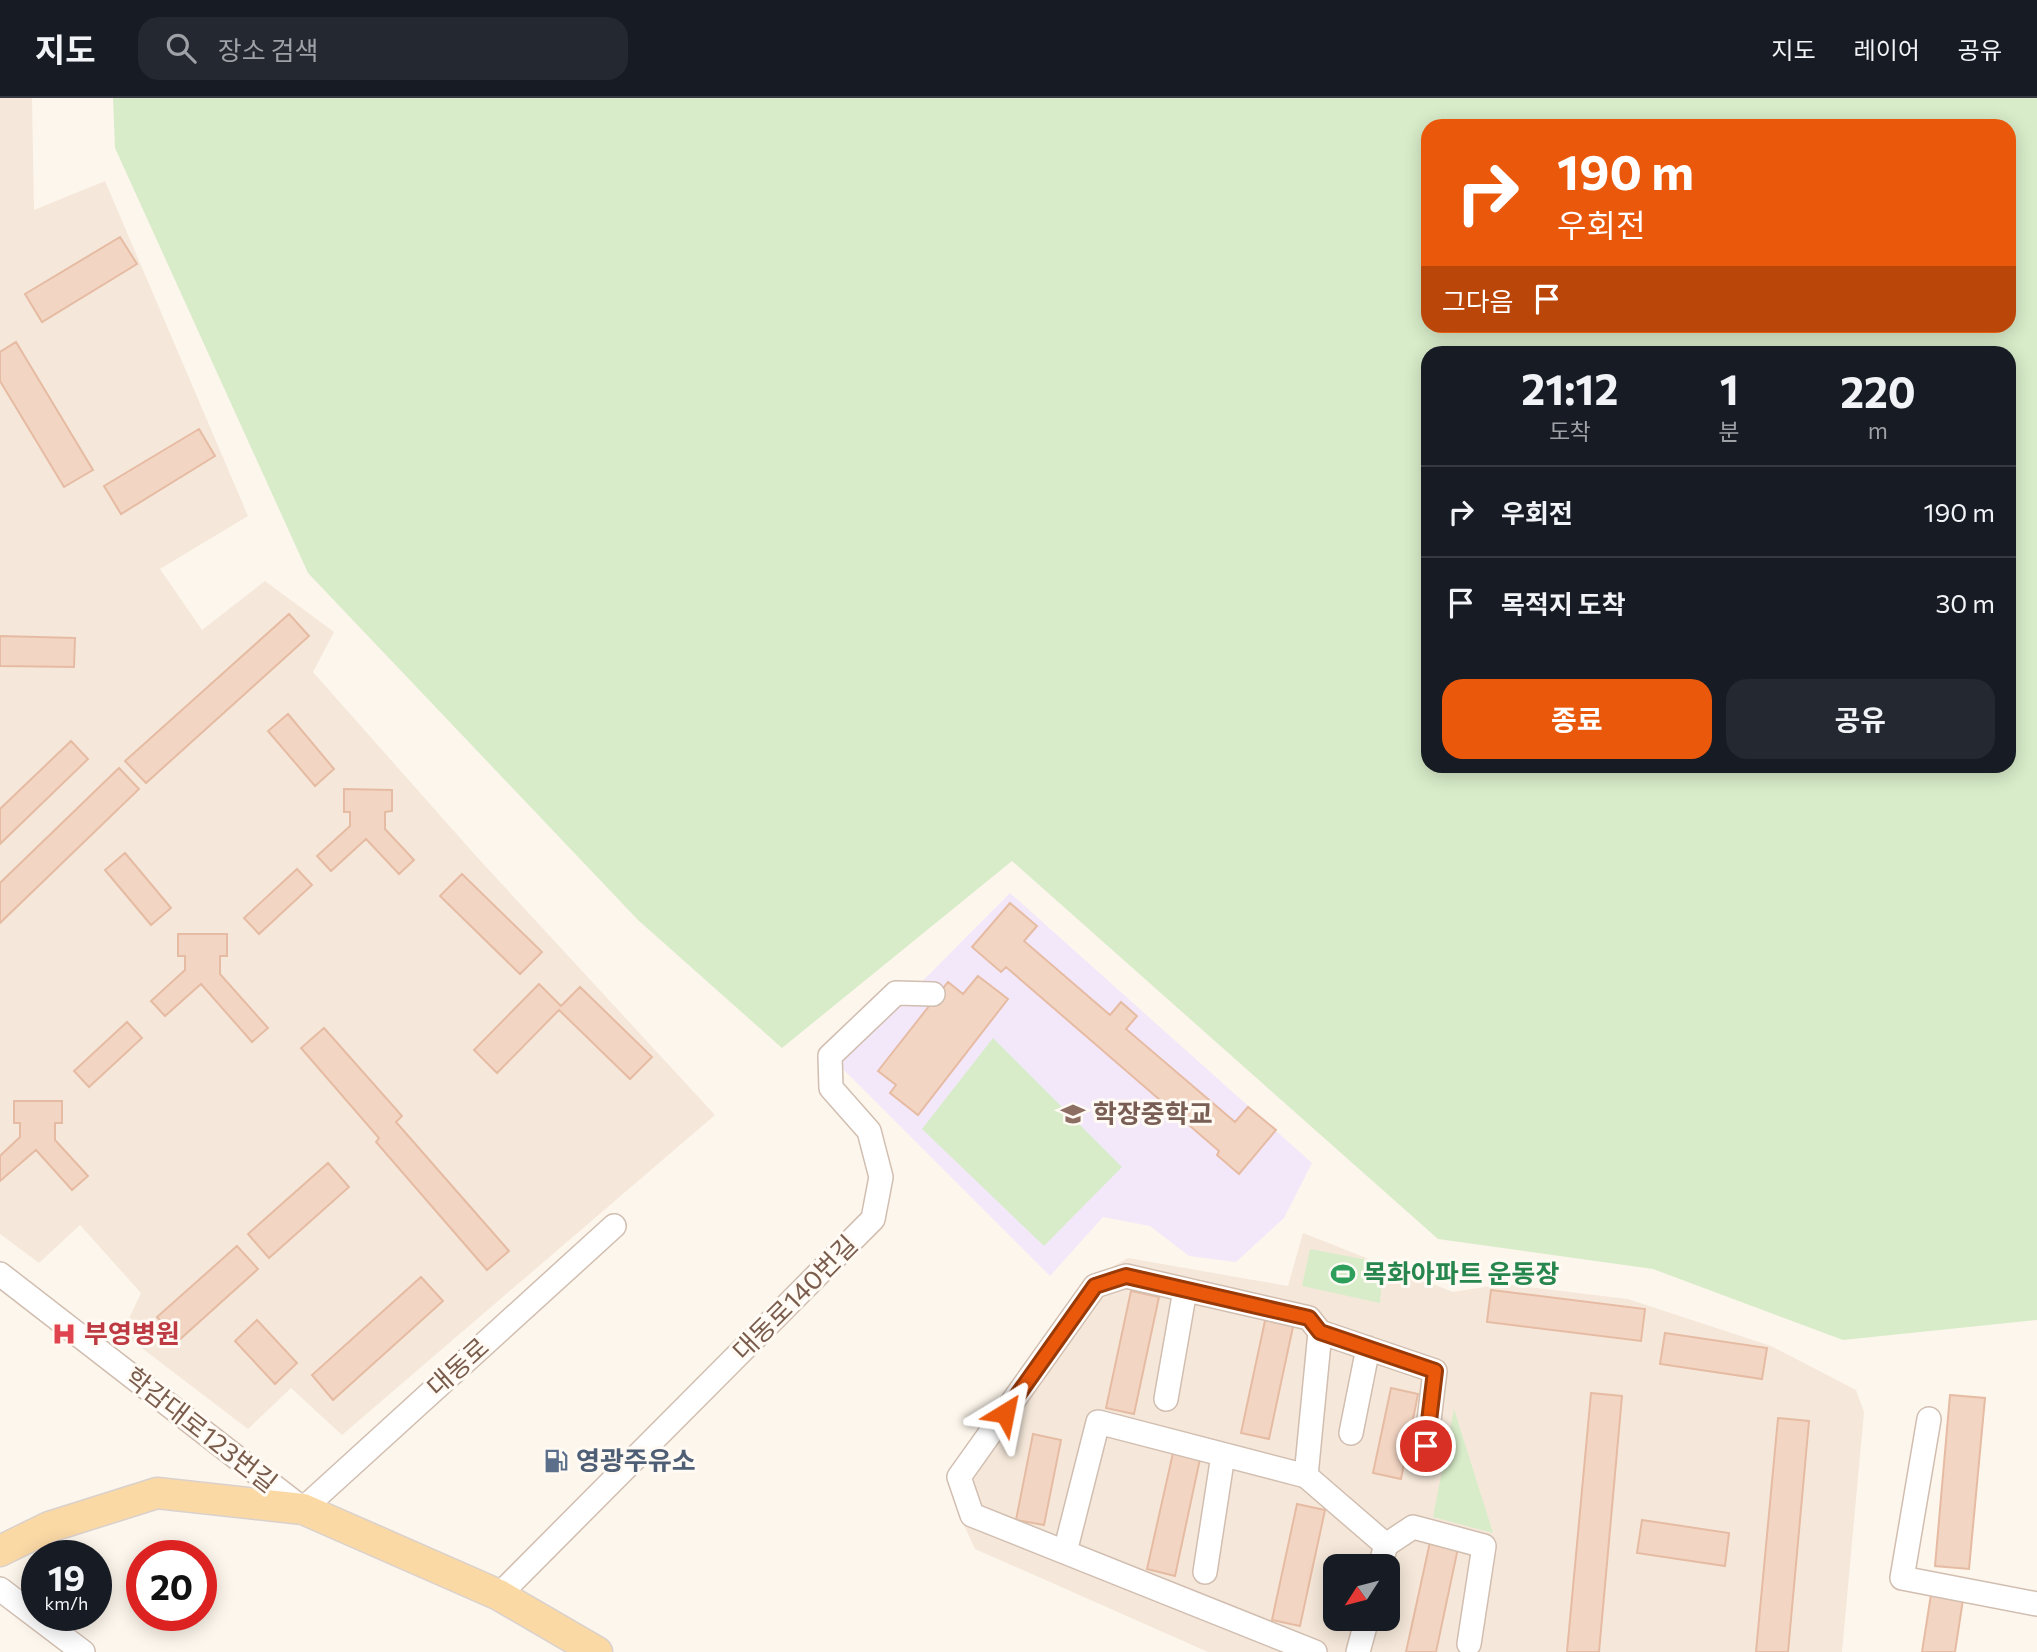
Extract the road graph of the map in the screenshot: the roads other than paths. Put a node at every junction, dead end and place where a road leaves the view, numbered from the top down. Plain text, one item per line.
1 (933, 994) dead end
2 (614, 1226) dead end
3 (0, 1274) edge
4 (1185, 1290) junction
5 (1320, 1332) junction
6 (1368, 1348) junction
7 (1166, 1399) dead end
8 (1929, 1419) dead end
9 (1351, 1433) dead end
10 (1426, 1446) dead end
11 (1223, 1455) junction
12 (1306, 1476) junction
13 (303, 1509) junction
14 (0, 1551) edge
15 (1065, 1552) junction
16 (1381, 1554) edge
17 (1385, 1554) edge
18 (1205, 1573) dead end
19 (0, 1589) edge
20 (499, 1595) junction
21 (2037, 1604) edge
22 (1364, 1631) edge
23 (1469, 1644) dead end
24 (83, 1652) edge
25 (597, 1652) edge
26 (1315, 1652) edge
27 (1359, 1652) edge

1 - 20 street, 대동로140번길
2 - 13 street, 대동로
3 - 13 street, 학감대로123번길
4 - 5 street
4 - 7 street
4 - 15 street
5 - 6 street
5 - 12 street
6 - 9 street
6 - 10 street
8 - 21 street
11 - 12 street
11 - 15 street
11 - 18 street
12 - 16 street
13 - 14 main road
13 - 20 main road
15 - 26 street
17 - 23 street
19 - 24 street
20 - 25 main road
22 - 27 street

